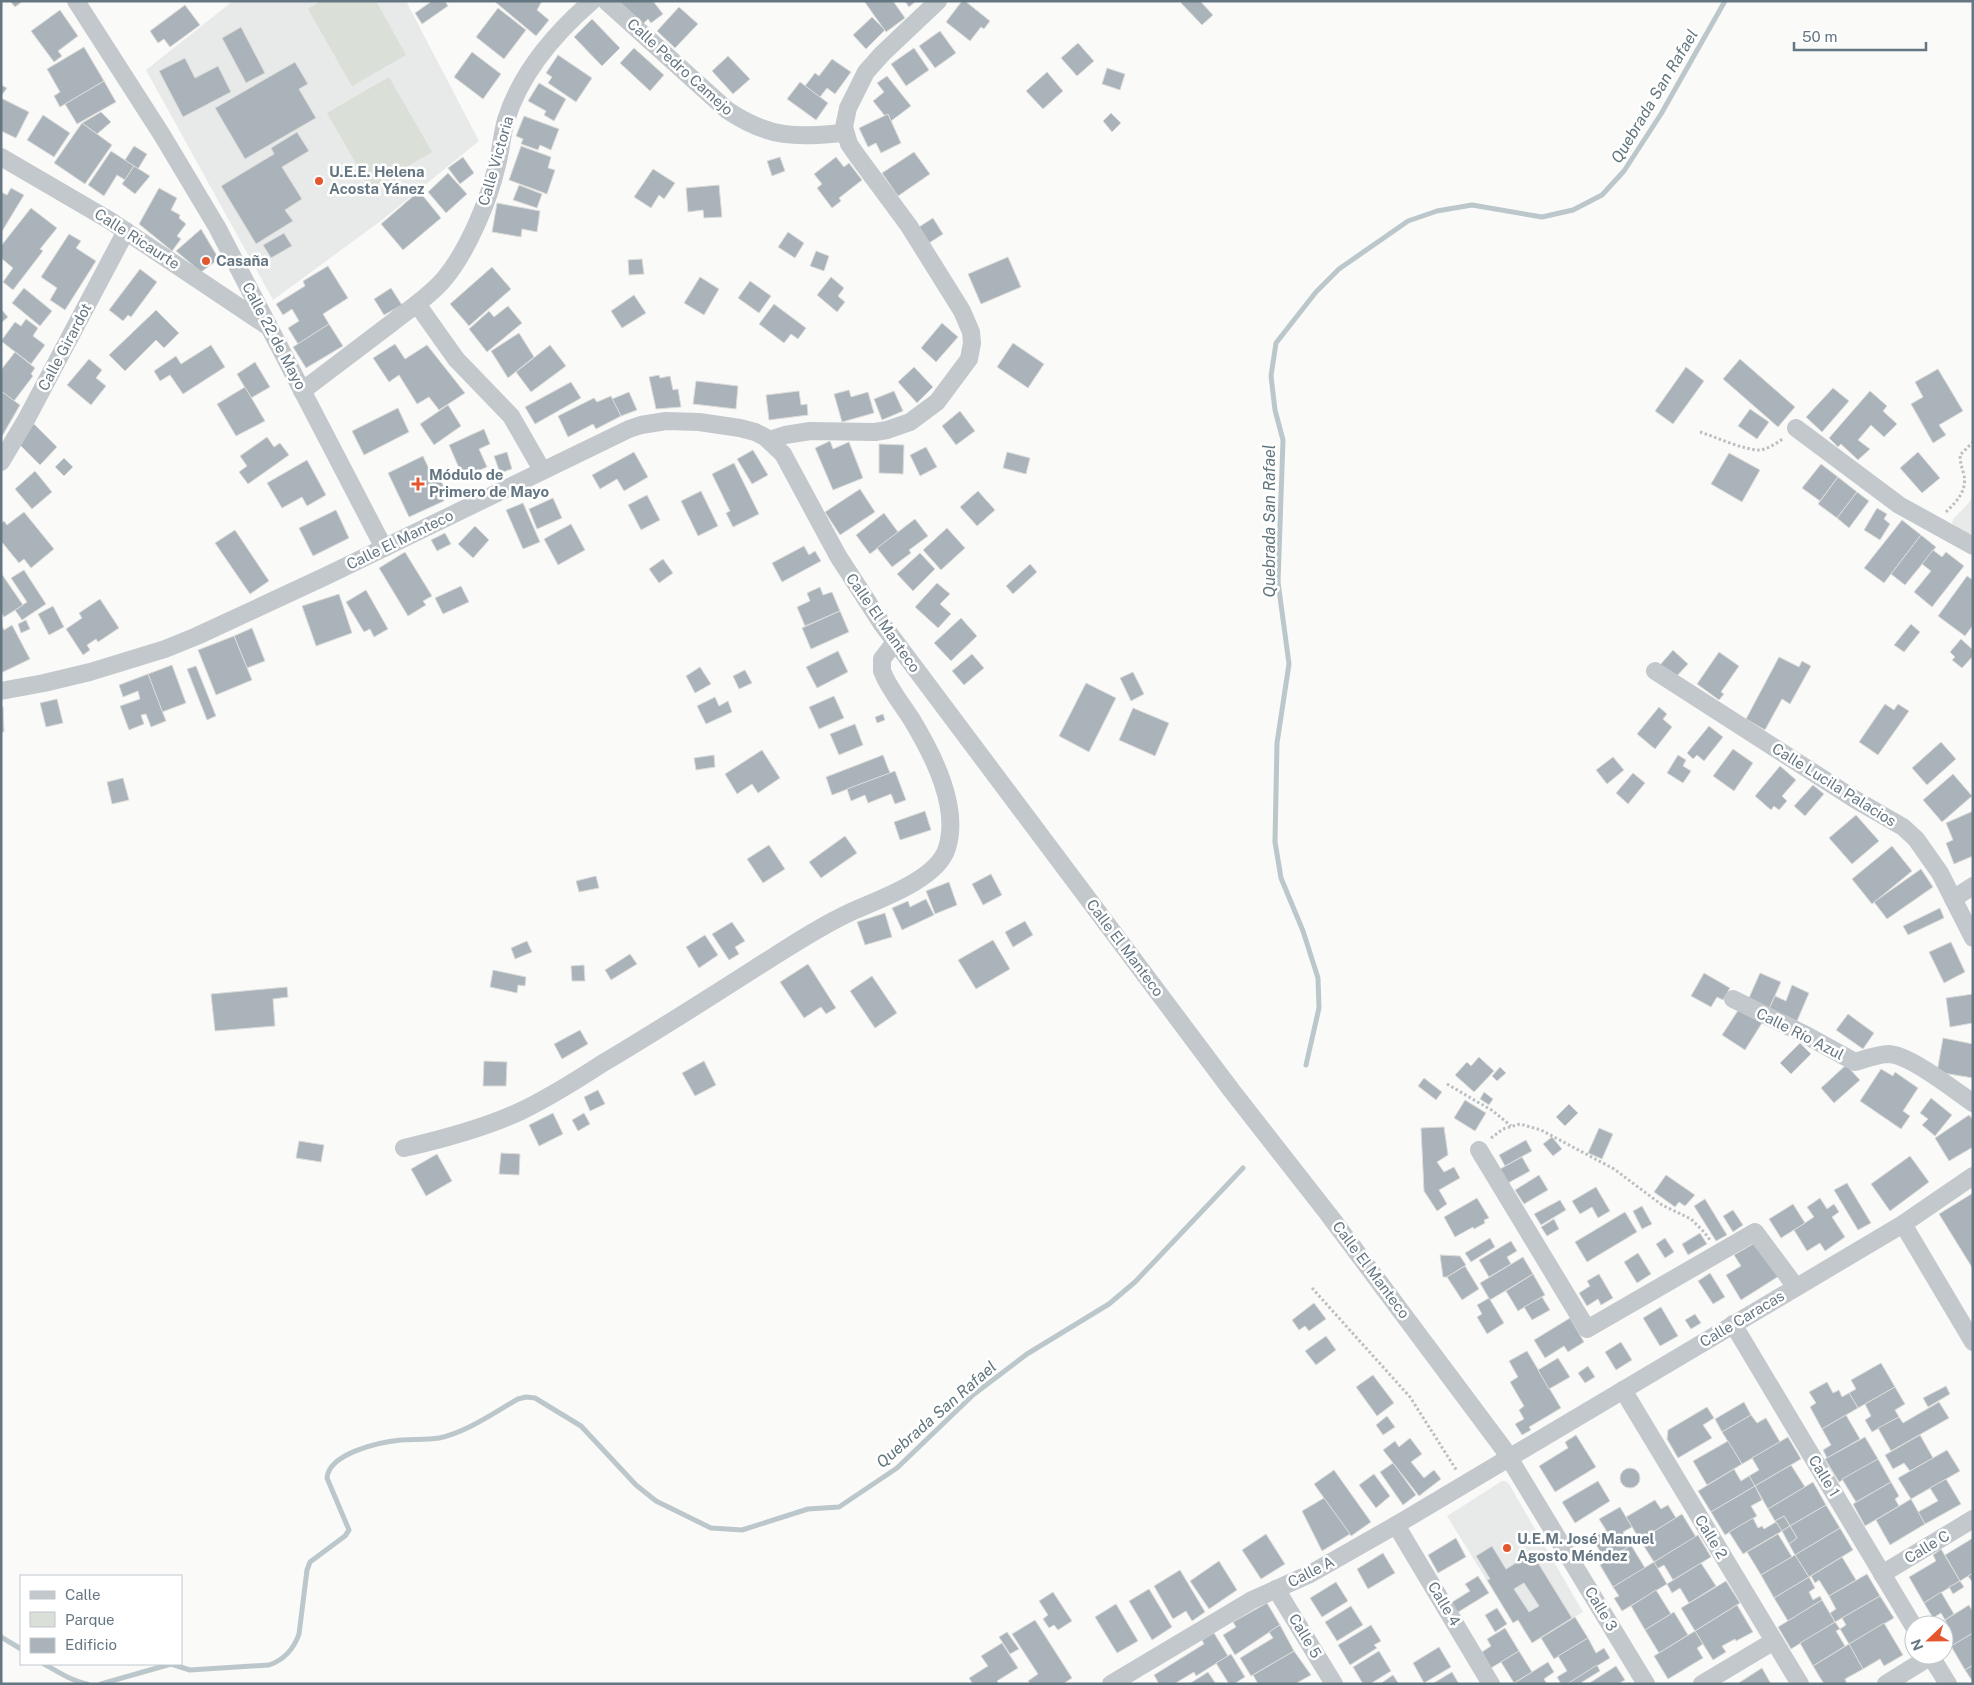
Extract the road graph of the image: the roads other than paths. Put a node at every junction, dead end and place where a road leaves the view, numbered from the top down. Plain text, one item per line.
1 (76, 1) edge
2 (592, 1) edge
3 (606, 1) edge
4 (938, 1) edge
5 (845, 133) junction
6 (1, 158) edge
7 (126, 231) junction
8 (416, 304) junction
9 (268, 326) junction
10 (302, 391) junction
11 (1796, 428) road end
12 (769, 440) junction
13 (1, 462) edge
14 (542, 470) junction
15 (1973, 546) edge
16 (384, 548) junction
17 (895, 642) junction
18 (1655, 671) dead end
19 (1, 690) edge
20 (1973, 886) edge
21 (1953, 898) junction
22 (1973, 938) edge
23 (1733, 999) dead end
24 (1973, 1103) edge
25 (404, 1148) dead end
26 (1479, 1150) road end
27 (1973, 1176) edge
28 (1903, 1224) junction
29 (1796, 1287) junction
30 (1733, 1324) junction
31 (1973, 1342) edge
32 (1623, 1390) junction
33 (1509, 1458) junction
34 (1973, 1519) edge
35 (1396, 1525) junction
36 (1882, 1574) junction
37 (1276, 1588) junction
38 (1907, 1615) edge
39 (1774, 1641) junction
40 (1917, 1665) edge
41 (1936, 1665) edge
42 (1112, 1684) edge
43 (1334, 1684) edge
44 (1491, 1684) edge
45 (1646, 1684) edge
46 (1702, 1684) edge
47 (1800, 1684) edge
48 (1886, 1684) edge
49 (1948, 1684) edge

1 - 9 street, Calle 22 de Mayo
2 - 8 street, Calle Victoria
3 - 5 street, Calle Pedro Camejo
4 - 5 street
5 - 12 street
6 - 7 street, Calle Ricaurte
7 - 9 street, Calle Ricaurte
7 - 13 street, Calle Girardot
8 - 10 street, Calle Victoria
8 - 14 street
9 - 10 street, Calle 22 de Mayo
10 - 16 street, Calle 22 de Mayo
11 - 15 street
12 - 14 street, Calle El Manteco
12 - 17 street, Calle El Manteco
14 - 16 street, Calle El Manteco
16 - 19 street, Calle El Manteco
17 - 25 street
17 - 33 street, Calle El Manteco
18 - 21 street, Calle Lucila Palacios
20 - 21 street
21 - 22 street, Calle Lucila Palacios
23 - 24 street, Calle Río Azul
26 - 29 street
27 - 28 street, Calle Caracas
28 - 29 street, Calle Caracas
28 - 31 street
29 - 30 street, Calle Caracas
30 - 32 street, Calle Caracas
30 - 36 street, Calle 1
32 - 33 street, Calle Caracas
32 - 39 street, Calle 2
33 - 35 street, Calle A
33 - 45 street, Calle 3
34 - 36 street, Calle C
35 - 37 street, Calle A
35 - 44 street, Calle 4
36 - 38 street, Calle 1
37 - 42 street, Calle A
37 - 43 street, Calle 5
39 - 46 street
39 - 47 street, Calle 2
40 - 48 street
41 - 49 street

